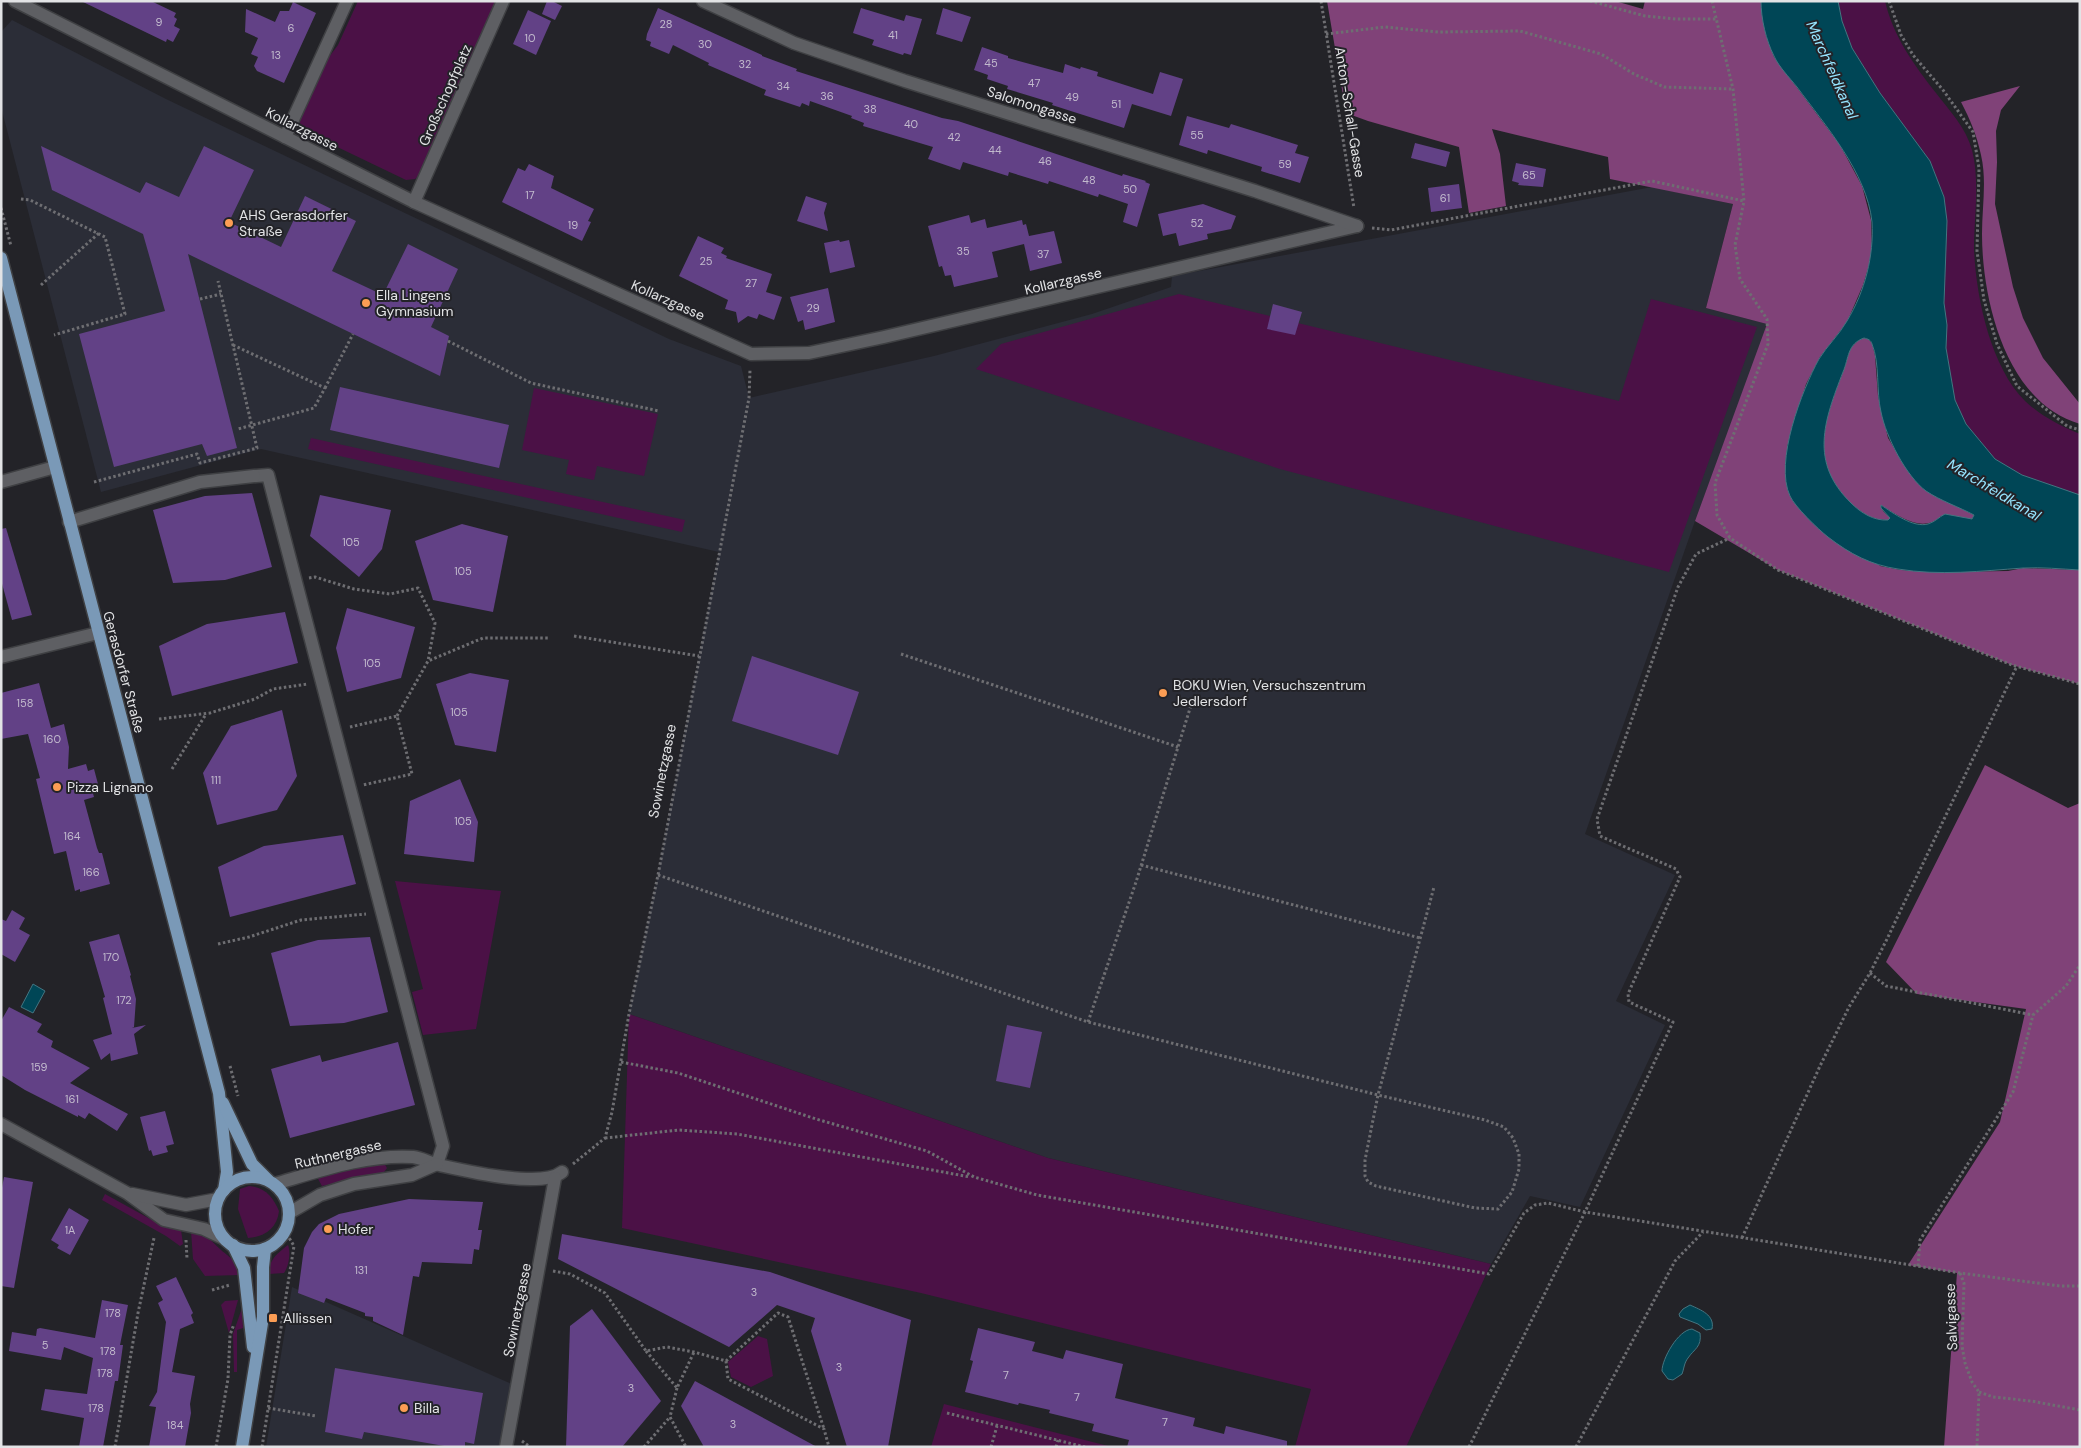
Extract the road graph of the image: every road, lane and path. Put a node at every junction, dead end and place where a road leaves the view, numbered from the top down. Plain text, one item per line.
1 (15, 1) edge
2 (346, 1) edge
3 (503, 1) edge
4 (703, 1) edge
5 (1321, 1) edge
6 (1590, 1) edge
7 (1712, 1) edge
8 (1889, 1) edge
9 (1716, 19) junction
10 (1326, 34) junction
11 (1733, 89) junction
12 (284, 137) junction
13 (21, 199) dead end
14 (1744, 201) junction
15 (414, 202) junction
16 (1357, 226) junction
17 (99, 233) junction
18 (1, 258) edge
19 (218, 281) dead end
20 (41, 285) dead end
21 (221, 294) junction
22 (200, 299) dead end
23 (353, 334) dead end
24 (54, 335) dead end
25 (448, 341) dead end
26 (233, 345) junction
27 (751, 354) junction
28 (325, 388) junction
29 (658, 411) dead end
30 (252, 425) junction
31 (238, 429) dead end
32 (2080, 430) edge
33 (55, 467) junction
34 (1, 482) edge
35 (94, 482) dead end
36 (69, 522) junction
37 (1730, 538) junction
38 (295, 578) junction
39 (98, 633) junction
40 (574, 636) dead end
41 (549, 638) dead end
42 (901, 654) dead end
43 (699, 656) junction
44 (1, 657) edge
45 (428, 661) junction
46 (2017, 666) junction
47 (322, 680) junction
48 (2080, 684) edge
49 (1192, 702) dead end
50 (206, 713) junction
51 (397, 716) junction
52 (159, 719) dead end
53 (335, 731) junction
54 (1178, 747) junction
55 (172, 769) dead end
56 (350, 788) junction
57 (1141, 865) junction
58 (658, 875) junction
59 (1434, 888) dead end
60 (382, 912) junction
61 (1420, 938) junction
62 (218, 944) dead end
63 (2080, 965) edge
64 (1870, 973) junction
65 (2033, 1015) junction
66 (1088, 1022) junction
67 (620, 1062) junction
68 (219, 1093) junction
69 (1378, 1096) junction
70 (1, 1124) edge
71 (605, 1138) junction
72 (437, 1164) junction
73 (559, 1175) junction
74 (974, 1178) junction
75 (272, 1183) junction
76 (127, 1193) junction
77 (221, 1194) junction
78 (1585, 1212) junction
79 (289, 1213) junction
80 (186, 1231) dead end
81 (285, 1231) junction
82 (1702, 1232) junction
83 (154, 1238) dead end
84 (1742, 1238) junction
85 (229, 1242) junction
86 (265, 1249) junction
87 (187, 1259) dead end
88 (1918, 1266) junction
89 (540, 1269) junction
90 (1960, 1273) junction
91 (231, 1285) dead end
92 (2080, 1286) edge
93 (212, 1290) dead end
94 (235, 1321) dead end
95 (646, 1350) junction
96 (694, 1352) junction
97 (726, 1361) junction
98 (254, 1365) junction
99 (677, 1388) junction
100 (1979, 1392) junction
101 (268, 1408) junction
102 (2080, 1410) edge
103 (947, 1414) dead end
104 (316, 1416) dead end
105 (670, 1417) junction
106 (997, 1426) junction
107 (824, 1430) junction
108 (1058, 1440) junction
109 (115, 1447) edge
110 (216, 1447) edge
111 (242, 1447) edge
112 (262, 1447) edge
113 (506, 1447) edge
114 (644, 1447) edge
115 (686, 1447) edge
116 (829, 1447) edge
117 (991, 1447) edge
118 (1056, 1447) edge
119 (1085, 1447) edge
120 (1469, 1447) edge
121 (1576, 1447) edge
122 (1978, 1447) edge

1 - 12 street, Kollarzgasse
2 - 12 street
3 - 15 street, Großschopfplatz
4 - 16 street, Salomongasse
5 - 10 path, Anton-Schall-Gasse
6 - 9 path
7 - 9 path
8 - 32 path
9 - 11 path
10 - 11 path
10 - 16 path, Anton-Schall-Gasse
11 - 14 path
12 - 15 street, Kollarzgasse
13 - 17 path
14 - 16 path
14 - 37 path
15 - 27 street, Kollarzgasse
16 - 27 street, Kollarzgasse
17 - 20 path
17 - 24 path
18 - 33 main road, Gerasdorfer Straße
19 - 21 path
21 - 22 path
21 - 26 path
23 - 28 path
25 - 29 path
26 - 28 path
26 - 30 path
27 - 43 path, Sowinetzgasse
28 - 30 path
30 - 31 path
30 - 35 path
33 - 34 street
33 - 36 main road, Gerasdorfer Straße
36 - 38 street
36 - 39 main road, Gerasdorfer Straße
37 - 46 path
37 - 78 path
38 - 45 path
38 - 47 street
39 - 44 street
39 - 68 main road, Gerasdorfer Straße
40 - 43 path
41 - 45 path
42 - 54 path
43 - 58 path, Sowinetzgasse
45 - 51 path
46 - 48 path
46 - 64 path
47 - 50 path
47 - 53 street
49 - 54 path
50 - 52 path
50 - 55 path
51 - 53 path
51 - 56 path
53 - 56 street
54 - 57 path
56 - 60 street
57 - 61 path
57 - 66 path
58 - 66 path
58 - 67 path, Sowinetzgasse
59 - 61 path
60 - 62 path
60 - 72 street
61 - 69 path
63 - 65 path
64 - 65 path
64 - 84 path
65 - 88 path
66 - 69 path
67 - 71 path, Sowinetzgasse
67 - 74 path
68 - 75 main road, Gerasdorfer Straße
68 - 77 main road, Gerasdorfer Straße
69 - 69 path
70 - 76 street
71 - 73 path
71 - 74 path
72 - 73 street, Ruthnergasse
72 - 75 street, Ruthnergasse
72 - 79 street
73 - 89 street, Sowinetzgasse
74 - 78 path
75 - 77 main road
75 - 79 main road, Gerasdorfer Straße
76 - 77 street
76 - 85 street
77 - 85 main road, Gerasdorfer Straße
78 - 82 path
78 - 120 path
79 - 81 main road
80 - 87 path
81 - 86 main road
81 - 101 path
82 - 84 path
82 - 121 path
83 - 109 path
84 - 88 path
85 - 86 main road
85 - 98 main road, Gerasdorfer Straße
86 - 98 main road, Gerasdorfer Straße
88 - 90 path
89 - 95 path
89 - 113 street, Sowinetzgasse
90 - 92 path
90 - 100 path, Salvigasse
91 - 93 path
94 - 110 path
95 - 96 path
95 - 99 path
96 - 97 path
96 - 99 path
97 - 107 path
97 - 107 path
98 - 111 main road, Gerasdorfer Straße
99 - 105 path
100 - 102 path
100 - 122 path, Salvigasse
101 - 104 path
101 - 112 path
103 - 106 path
105 - 114 path
105 - 115 path
106 - 108 path
106 - 117 path
107 - 116 path
108 - 118 path
108 - 119 path

